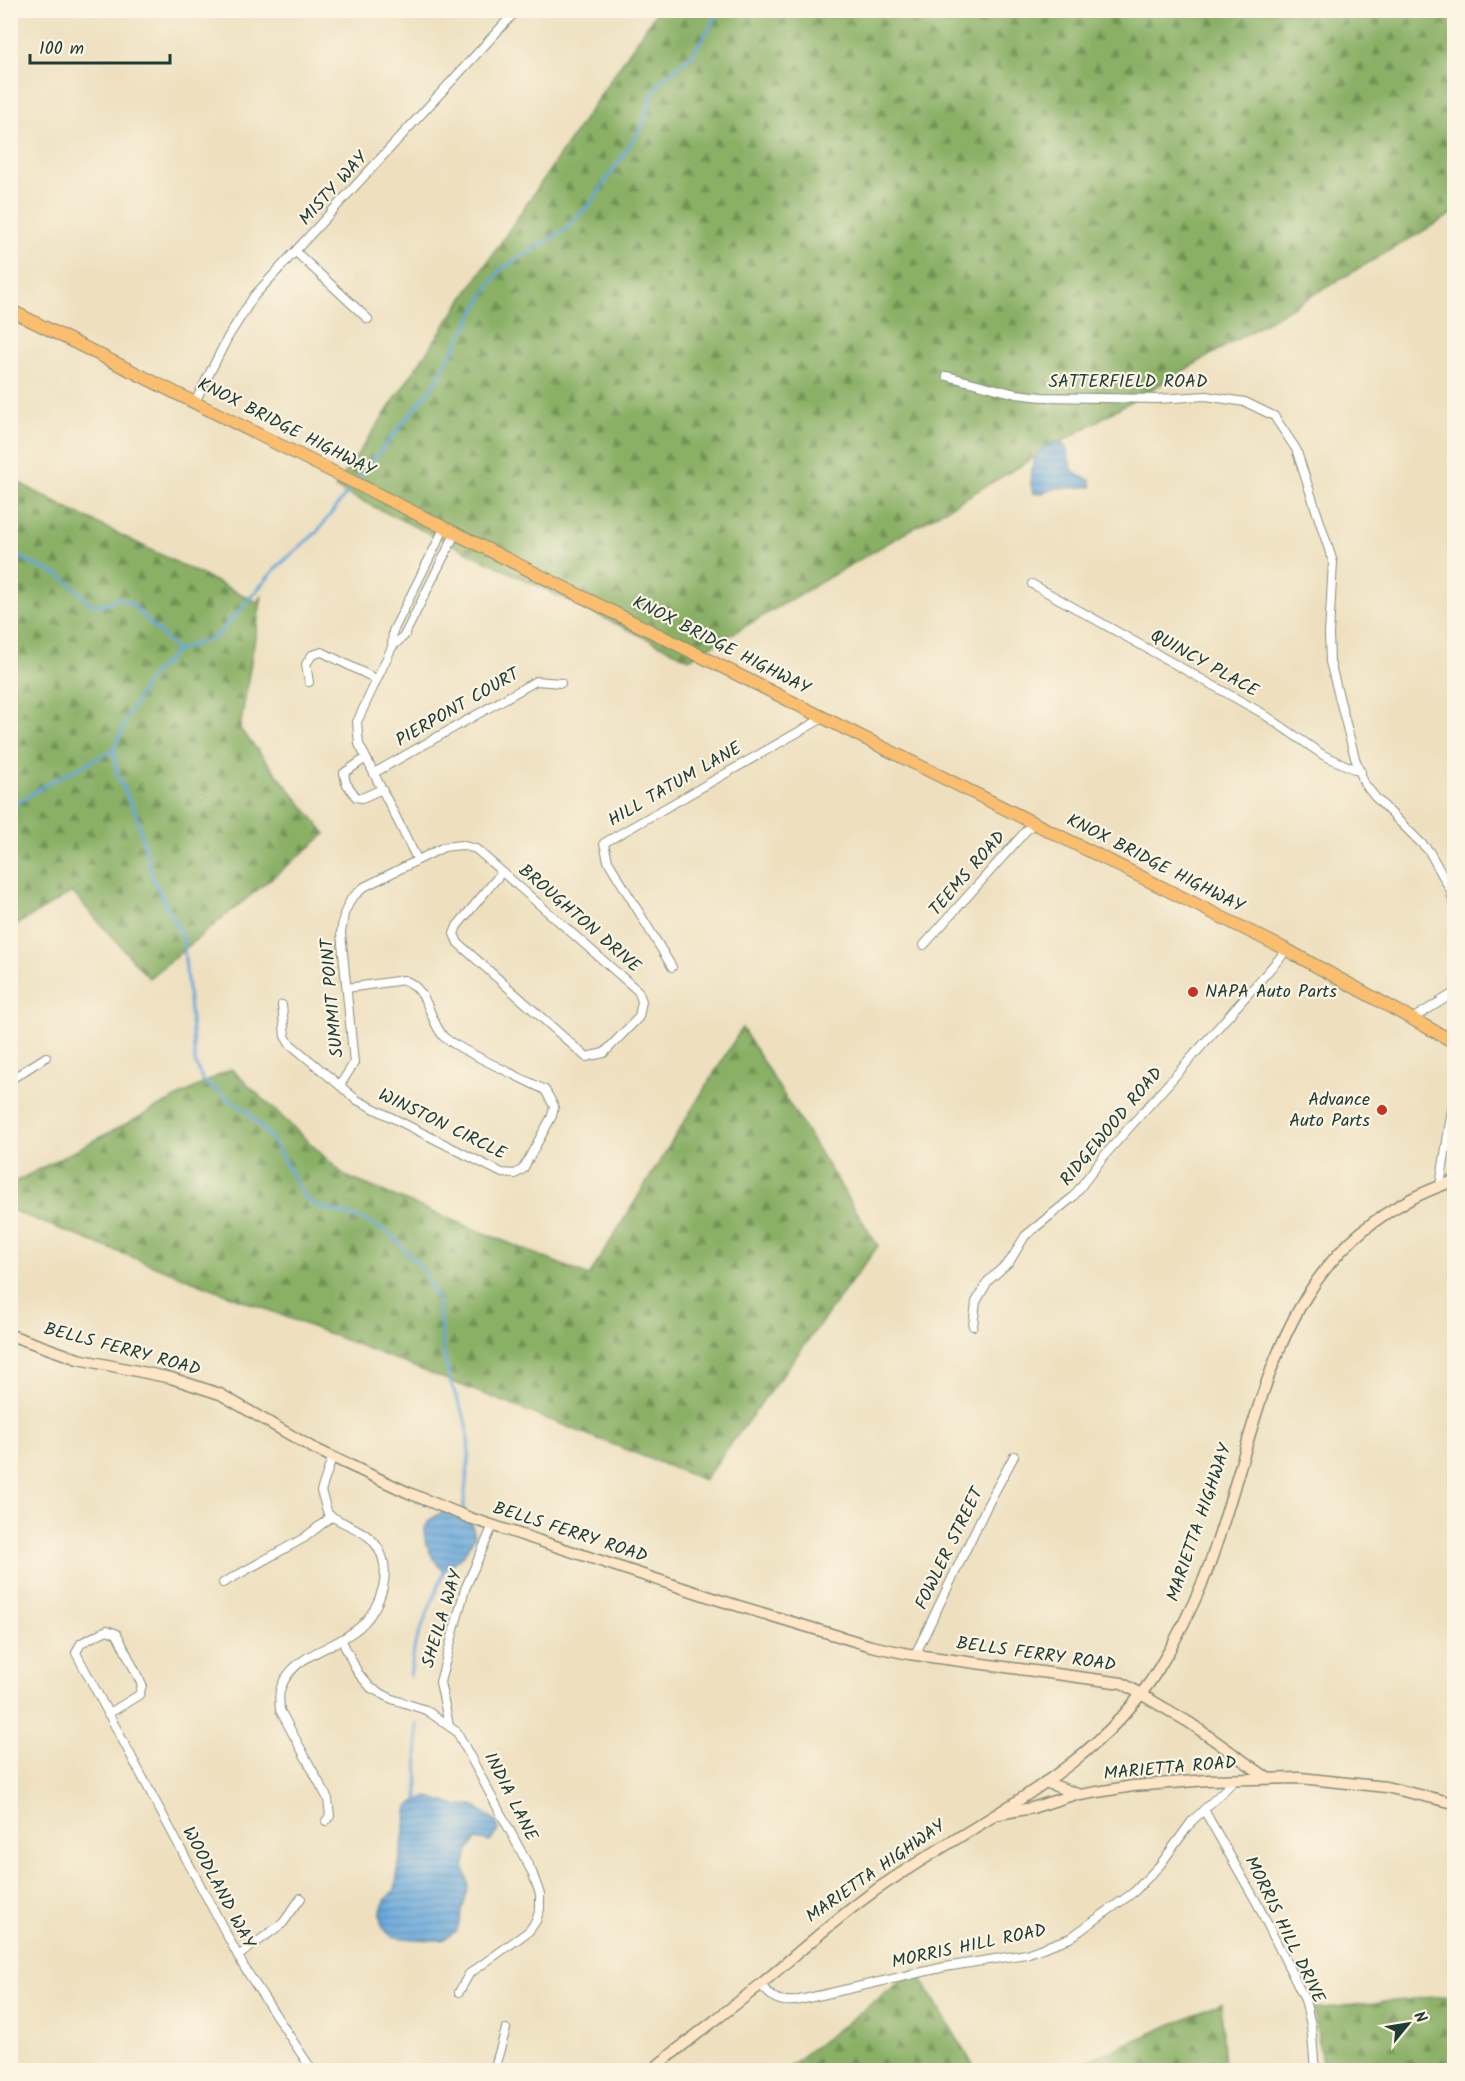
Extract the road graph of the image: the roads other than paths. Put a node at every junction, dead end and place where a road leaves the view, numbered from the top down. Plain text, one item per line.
1 (517, 10) edge
2 (297, 253) junction
3 (10, 310) edge
4 (368, 319) dead end
5 (947, 376) dead end
6 (195, 402) junction
7 (451, 530) junction
8 (1032, 584) dead end
9 (392, 647) junction
10 (376, 679) junction
11 (309, 682) dead end
12 (561, 683) dead end
13 (823, 718) junction
14 (366, 758) junction
15 (1360, 772) junction
16 (374, 773) junction
17 (382, 789) junction
18 (1033, 824) junction
19 (417, 859) junction
20 (502, 872) junction
21 (1455, 904) edge
22 (924, 945) dead end
23 (1287, 950) junction
24 (672, 967) dead end
25 (347, 988) junction
26 (1455, 993) edge
27 (282, 1005) dead end
28 (1412, 1019) junction
29 (1455, 1042) edge
30 (46, 1057) dead end
31 (10, 1080) edge
32 (340, 1085) junction
33 (1455, 1096) edge
34 (1455, 1182) edge
35 (1440, 1186) junction
36 (973, 1326) dead end
37 (10, 1335) edge
38 (1014, 1456) dead end
39 (332, 1458) junction
40 (331, 1516) junction
41 (493, 1525) junction
42 (223, 1583) dead end
43 (342, 1641) junction
44 (915, 1655) junction
45 (1142, 1693) junction
46 (108, 1714) junction
47 (449, 1725) junction
48 (1266, 1777) junction
49 (1235, 1780) junction
50 (1045, 1782) junction
51 (1077, 1794) junction
52 (1455, 1803) edge
53 (1204, 1810) junction
54 (992, 1815) junction
55 (326, 1821) dead end
56 (301, 1898) dead end
57 (238, 1956) junction
58 (760, 1984) junction
59 (459, 1992) dead end
60 (506, 2029) dead end
61 (312, 2070) edge
62 (494, 2070) edge
63 (652, 2070) edge
64 (1315, 2070) edge

1 - 2 street, MISTY WAY
2 - 4 street
2 - 6 street, MISTY WAY
3 - 6 main road, KNOX BRIDGE HIGHWAY
5 - 15 street, SATTERFIELD ROAD
6 - 7 main road, KNOX BRIDGE HIGHWAY
7 - 9 street
7 - 9 street
7 - 13 main road, KNOX BRIDGE HIGHWAY
8 - 15 street, QUINCY PLACE
9 - 10 street
10 - 11 street
10 - 14 street
12 - 16 street, PIERPONT COURT
13 - 18 main road, KNOX BRIDGE HIGHWAY
13 - 24 street, HILL TATUM LANE
14 - 16 street
14 - 17 street
15 - 21 street, SATTERFIELD ROAD
16 - 17 street
17 - 19 street
18 - 22 street, TEEMS ROAD
18 - 23 main road, KNOX BRIDGE HIGHWAY
19 - 20 street, SUMMIT POINT
19 - 25 street, SUMMIT POINT
20 - 20 street, BROUGHTON DRIVE
23 - 28 main road, KNOX BRIDGE HIGHWAY
23 - 36 street, RIDGEWOOD ROAD
25 - 32 street, SUMMIT POINT
25 - 32 street, WINSTON CIRCLE
26 - 28 street
27 - 32 street, WINSTON CIRCLE
28 - 29 main road
30 - 31 street
33 - 35 street
34 - 35 main road, MARIETTA HIGHWAY
35 - 45 main road, MARIETTA HIGHWAY
37 - 39 main road, BELLS FERRY ROAD
38 - 44 street, FOWLER STREET
39 - 40 street
39 - 41 main road, BELLS FERRY ROAD
40 - 42 street
40 - 43 street
41 - 44 main road, BELLS FERRY ROAD
41 - 47 street, SHEILA WAY
43 - 47 street, INDIA LANE
43 - 55 street
44 - 45 main road, BELLS FERRY ROAD
45 - 48 main road, MARIETTA ROAD
45 - 50 main road, MARIETTA HIGHWAY
46 - 46 street, WOODLAND WAY
46 - 57 street, WOODLAND WAY
47 - 59 street, INDIA LANE
48 - 49 main road, MARIETTA ROAD
48 - 52 main road, MARIETTA ROAD
49 - 51 main road, MARIETTA ROAD
49 - 53 street, MORRIS HILL ROAD
50 - 51 main road, MARIETTA ROAD
50 - 54 main road, MARIETTA HIGHWAY
51 - 54 main road, MARIETTA ROAD
53 - 58 street, MORRIS HILL ROAD
53 - 64 street, MORRIS HILL DRIVE
54 - 58 main road, MARIETTA HIGHWAY
56 - 57 street
57 - 61 street, WOODLAND WAY
58 - 63 main road, MARIETTA HIGHWAY
60 - 62 street

